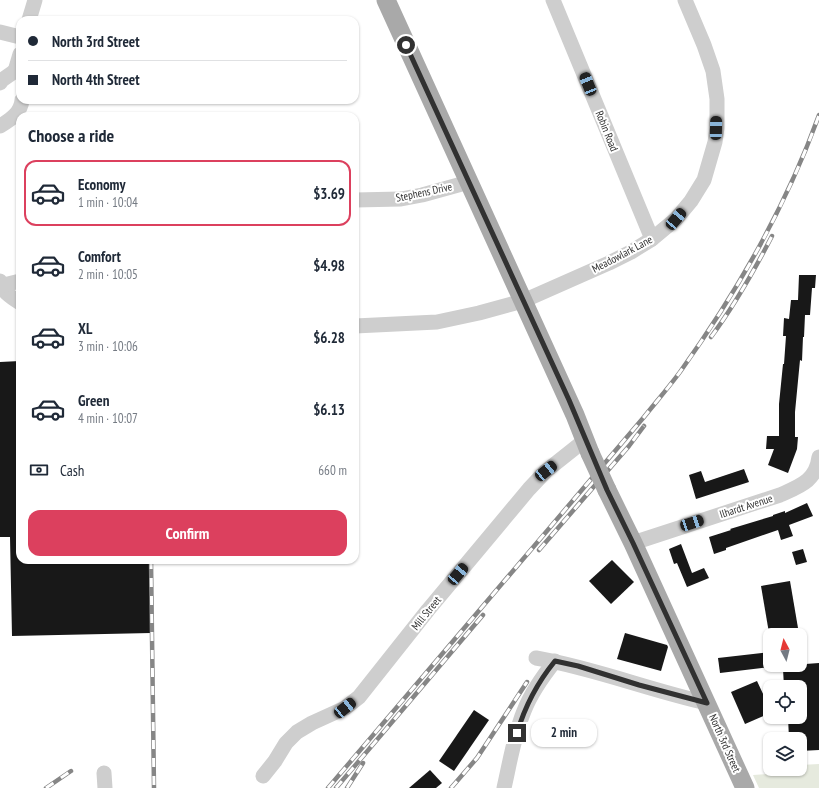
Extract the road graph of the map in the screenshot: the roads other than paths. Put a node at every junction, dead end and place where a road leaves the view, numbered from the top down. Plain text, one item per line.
1 (35, 0) edge
2 (386, 0) edge
3 (553, 0) edge
4 (685, 0) edge
5 (30, 16) edge
6 (0, 32) edge
7 (16, 36) edge
8 (16, 76) edge
9 (0, 83) edge
10 (16, 114) edge
11 (0, 126) edge
12 (469, 182) junction
13 (359, 200) edge
14 (652, 239) junction
15 (16, 282) edge
16 (0, 284) edge
17 (16, 301) edge
18 (523, 301) junction
19 (359, 326) edge
20 (587, 447) junction
21 (819, 457) edge
22 (633, 543) junction
23 (536, 658) dead end
24 (555, 661) junction
25 (707, 703) junction
26 (263, 776) dead end
27 (504, 788) edge
28 (745, 788) edge

1 - 5 street
2 - 12 main road, North 3rd Street
3 - 14 street, Robin Road
4 - 14 street, Meadowlark Lane
6 - 7 street
8 - 9 street
10 - 11 street
12 - 13 street, Stephens Drive
12 - 18 main road, North 3rd Street
14 - 18 street, Meadowlark Lane
15 - 16 street
16 - 17 street
18 - 19 street, Meadowlark Lane
18 - 20 main road, North 3rd Street
20 - 22 main road, North 3rd Street, bridge
20 - 26 street, Mill Street
21 - 22 street, Ilhardt Avenue
22 - 25 main road, North 3rd Street
23 - 24 street
24 - 25 street
24 - 27 street
25 - 28 main road, North 3rd Street

